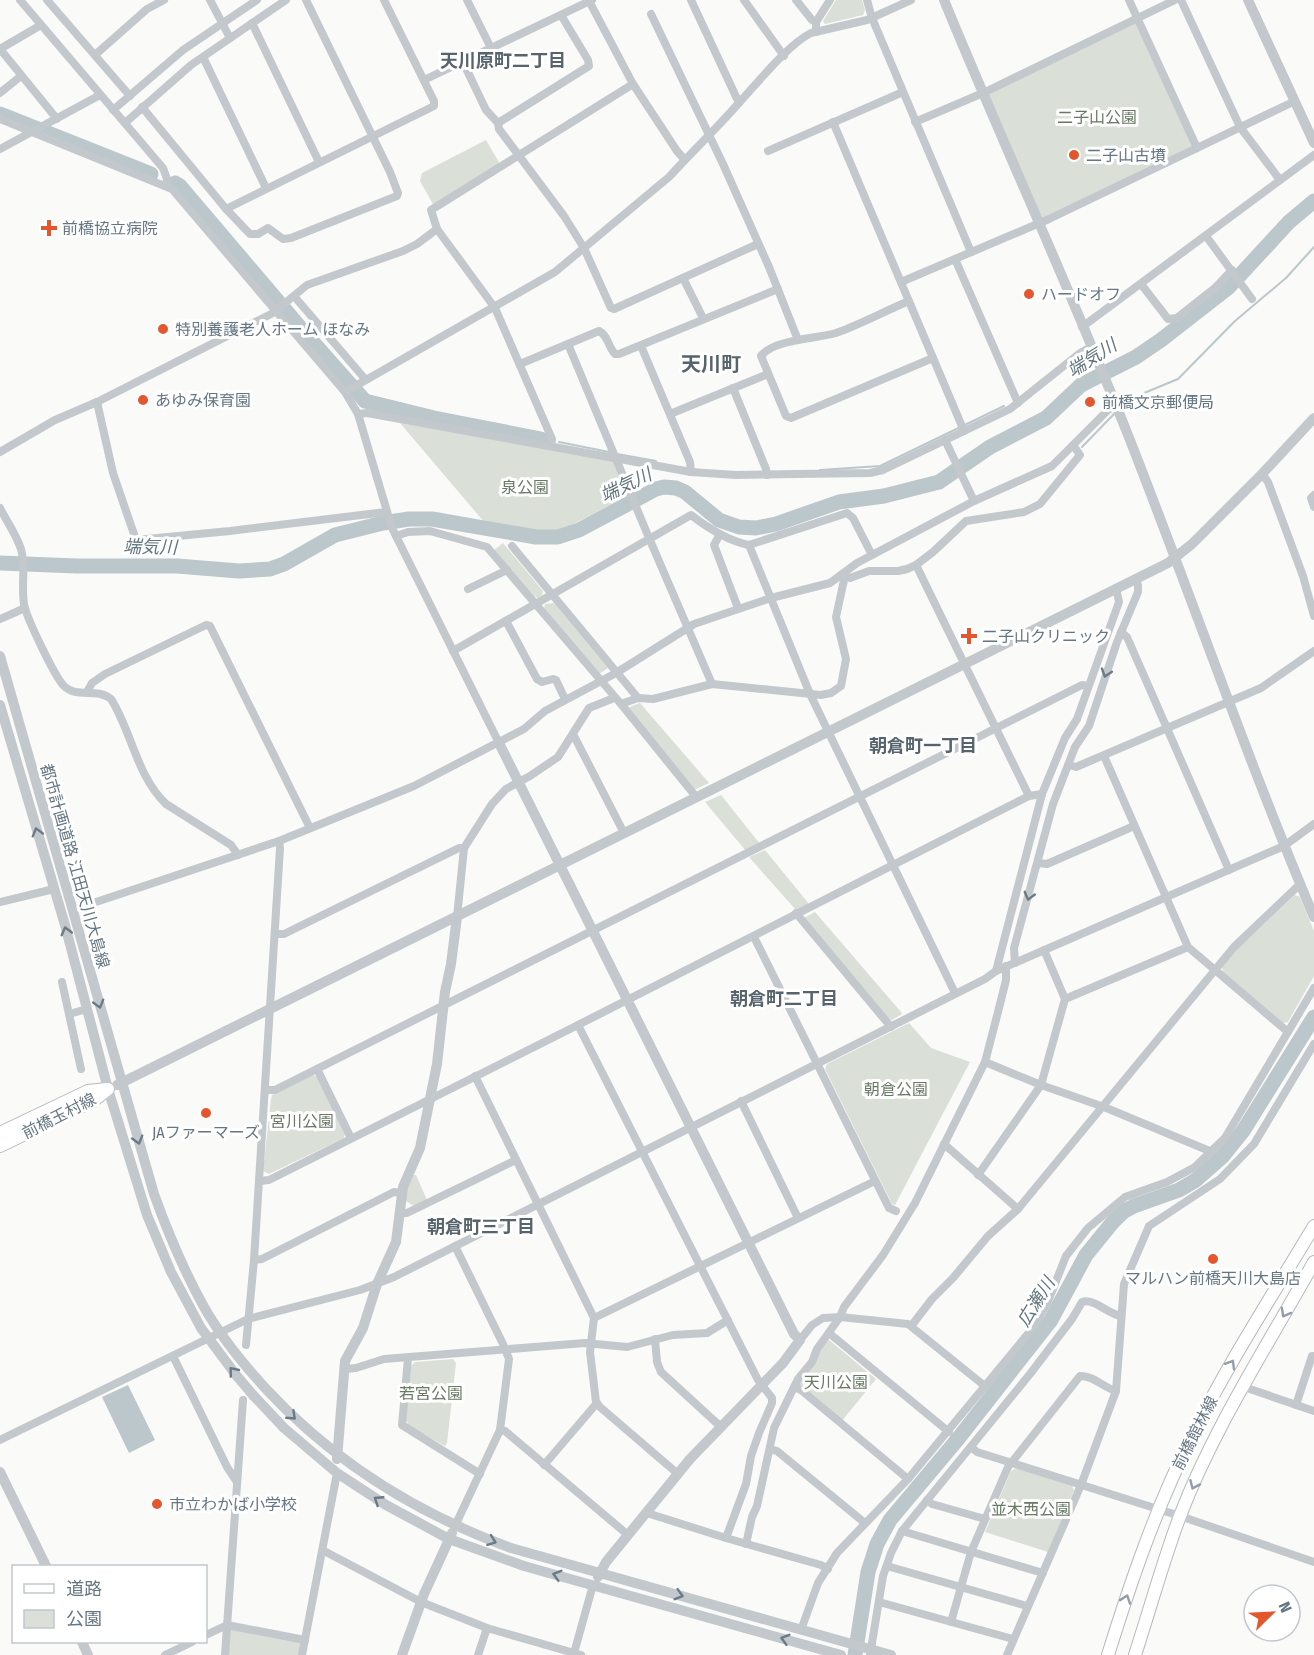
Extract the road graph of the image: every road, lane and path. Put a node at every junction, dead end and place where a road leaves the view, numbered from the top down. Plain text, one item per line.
1 (20, 0) edge
2 (47, 0) edge
3 (164, 0) edge
4 (210, 0) edge
5 (257, 0) edge
6 (286, 0) edge
7 (306, 0) edge
8 (384, 0) edge
9 (467, 0) edge
10 (691, 0) edge
11 (744, 0) edge
12 (796, 0) edge
13 (830, 0) edge
14 (867, 0) edge
15 (911, 0) edge
16 (944, 0) edge
17 (1128, 0) edge
18 (1175, 0) edge
19 (1181, 0) edge
20 (1248, 0) edge
21 (591, 1) edge
22 (651, 14) dead end
23 (561, 15) junction
24 (872, 18) junction
25 (1137, 18) junction
26 (816, 22) junction
27 (223, 23) junction
28 (252, 23) junction
29 (41, 25) junction
30 (816, 32) junction
31 (230, 38) junction
32 (491, 48) junction
33 (0, 49) edge
34 (94, 55) junction
35 (784, 56) junction
36 (203, 57) junction
37 (463, 62) junction
38 (21, 75) junction
39 (424, 80) junction
40 (633, 84) junction
41 (903, 92) junction
42 (0, 93) edge
43 (982, 93) junction
44 (100, 95) junction
45 (130, 96) junction
46 (1295, 101) junction
47 (740, 103) junction
48 (142, 107) junction
49 (113, 110) junction
50 (0, 119) edge
51 (57, 119) junction
52 (833, 122) junction
53 (915, 122) junction
54 (125, 123) junction
55 (498, 123) junction
56 (1240, 128) junction
57 (36, 130) junction
58 (709, 136) junction
59 (373, 137) junction
60 (1314, 142) edge
61 (1197, 148) junction
62 (0, 149) edge
63 (768, 151) dead end
64 (1314, 155) edge
65 (520, 156) junction
66 (684, 159) junction
67 (319, 162) junction
68 (1280, 180) junction
69 (166, 186) junction
70 (266, 188) junction
71 (226, 209) junction
72 (1038, 224) junction
73 (437, 229) junction
74 (1206, 236) junction
75 (758, 244) junction
76 (584, 248) junction
77 (971, 252) junction
78 (955, 259) junction
79 (1232, 270) junction
80 (683, 278) junction
81 (901, 282) junction
82 (1142, 284) junction
83 (778, 289) junction
84 (294, 296) junction
85 (1252, 299) dead end
86 (909, 301) junction
87 (279, 308) junction
88 (495, 308) junction
89 (704, 318) junction
90 (1082, 327) junction
91 (798, 340) junction
92 (568, 344) junction
93 (641, 346) junction
94 (1091, 347) junction
95 (933, 358) junction
96 (520, 364) junction
97 (768, 374) junction
98 (354, 386) junction
99 (733, 388) junction
100 (97, 402) junction
101 (1018, 403) junction
102 (1115, 406) junction
103 (358, 414) junction
104 (670, 414) junction
105 (1314, 419) edge
106 (964, 431) junction
107 (945, 440) junction
108 (551, 445) junction
109 (1073, 445) junction
110 (0, 452) edge
111 (616, 458) junction
112 (691, 472) junction
113 (1262, 474) junction
114 (767, 475) junction
115 (1314, 495) edge
116 (974, 501) junction
117 (1314, 507) edge
118 (0, 508) edge
119 (387, 514) junction
120 (394, 532) junction
121 (720, 534) junction
122 (649, 538) junction
123 (749, 545) junction
124 (512, 546) dead end
125 (872, 555) junction
126 (1176, 558) junction
127 (916, 565) junction
128 (854, 566) junction
129 (507, 570) junction
130 (1314, 573) edge
131 (843, 574) junction
132 (858, 576) junction
133 (1304, 578) junction
134 (1135, 579) junction
135 (1116, 588) junction
136 (468, 589) dead end
137 (553, 594) junction
138 (771, 598) junction
139 (535, 604) junction
140 (25, 608) junction
141 (738, 608) junction
142 (1314, 616) edge
143 (0, 619) edge
144 (506, 621) junction
145 (688, 628) junction
146 (1121, 632) junction
147 (453, 651) junction
148 (1314, 651) edge
149 (0, 656) edge
150 (964, 663) junction
151 (616, 673) junction
152 (601, 682) junction
153 (712, 684) junction
154 (1088, 686) junction
155 (87, 692) junction
156 (810, 694) junction
157 (638, 698) junction
158 (565, 699) junction
159 (618, 701) junction
160 (1230, 702) junction
161 (0, 705) edge
162 (1167, 728) junction
163 (996, 729) junction
164 (829, 732) junction
165 (573, 734) junction
166 (499, 743) junction
167 (1104, 756) junction
168 (1069, 765) junction
169 (519, 783) junction
170 (1042, 794) junction
171 (1029, 796) junction
172 (861, 797) junction
173 (697, 798) junction
174 (1314, 824) edge
175 (1134, 826) junction
176 (310, 828) junction
177 (624, 833) junction
178 (279, 841) junction
179 (1284, 846) junction
180 (464, 848) junction
181 (238, 855) junction
182 (1038, 863) junction
183 (559, 865) junction
184 (894, 865) junction
185 (1229, 870) junction
186 (1301, 886) junction
187 (54, 889) junction
188 (1166, 897) junction
189 (0, 902) edge
190 (72, 910) junction
191 (796, 913) junction
192 (457, 917) junction
193 (1314, 917) edge
194 (592, 931) junction
195 (274, 934) junction
196 (754, 937) junction
197 (1188, 947) junction
198 (1044, 950) junction
199 (1010, 964) junction
200 (1214, 970) junction
201 (996, 971) junction
202 (62, 982) dead end
203 (1314, 988) edge
204 (955, 993) junction
205 (627, 999) junction
206 (1065, 999) junction
207 (444, 1006) junction
208 (87, 1009) junction
209 (270, 1009) junction
210 (69, 1014) junction
211 (578, 1025) junction
212 (891, 1027) junction
213 (1288, 1032) junction
214 (1314, 1044) edge
215 (985, 1062) junction
216 (818, 1064) junction
217 (81, 1069) dead end
218 (317, 1069) junction
219 (475, 1076) junction
220 (121, 1083) junction
221 (1041, 1085) junction
222 (108, 1089) junction
223 (265, 1090) junction
224 (430, 1099) junction
225 (741, 1101) junction
226 (1104, 1107) junction
227 (690, 1127) junction
228 (0, 1133) edge
229 (351, 1138) junction
230 (944, 1144) junction
231 (0, 1146) edge
232 (641, 1151) junction
233 (1212, 1152) junction
234 (516, 1160) junction
235 (978, 1175) junction
236 (259, 1181) junction
237 (875, 1181) junction
238 (402, 1193) junction
239 (538, 1204) junction
240 (1018, 1209) junction
241 (896, 1211) dead end
242 (400, 1214) junction
243 (798, 1218) junction
244 (1314, 1226) edge
245 (748, 1243) junction
246 (454, 1246) junction
247 (254, 1260) junction
248 (1314, 1262) edge
249 (701, 1266) junction
250 (377, 1284) junction
251 (1121, 1316) junction
252 (840, 1317) junction
253 (594, 1318) junction
254 (248, 1319) junction
255 (728, 1320) junction
256 (912, 1325) junction
257 (220, 1332) junction
258 (829, 1333) junction
259 (208, 1339) junction
260 (655, 1339) junction
261 (800, 1340) junction
262 (591, 1344) junction
263 (246, 1345) dead end
264 (506, 1351) junction
265 (173, 1356) junction
266 (1314, 1356) edge
267 (408, 1358) junction
268 (345, 1369) junction
269 (762, 1386) junction
270 (794, 1387) junction
271 (986, 1387) junction
272 (1244, 1387) junction
273 (1116, 1390) junction
274 (243, 1400) dead end
275 (597, 1403) junction
276 (1296, 1405) junction
277 (1314, 1411) edge
278 (721, 1427) junction
279 (500, 1430) junction
280 (949, 1432) junction
281 (0, 1440) edge
282 (971, 1447) junction
283 (770, 1449) junction
284 (338, 1456) junction
285 (1011, 1462) junction
286 (544, 1465) junction
287 (0, 1472) edge
288 (338, 1473) junction
289 (480, 1474) junction
290 (678, 1474) junction
291 (909, 1479) junction
292 (237, 1482) junction
293 (1081, 1485) junction
294 (927, 1500) junction
295 (1160, 1509) junction
296 (647, 1513) junction
297 (1180, 1516) junction
298 (985, 1519) junction
299 (865, 1523) junction
300 (455, 1526) junction
301 (902, 1532) junction
302 (628, 1536) junction
303 (726, 1538) junction
304 (449, 1539) junction
305 (746, 1544) junction
306 (324, 1551) junction
307 (971, 1552) junction
308 (1314, 1562) edge
309 (46, 1565) edge
310 (887, 1566) junction
311 (828, 1569) junction
312 (599, 1573) junction
313 (1043, 1573) junction
314 (593, 1586) junction
315 (961, 1587) junction
316 (421, 1602) junction
317 (879, 1602) junction
318 (1027, 1606) junction
319 (951, 1622) junction
320 (227, 1624) junction
321 (487, 1628) junction
322 (801, 1630) junction
323 (207, 1634) edge
324 (1013, 1639) junction
325 (305, 1640) junction
326 (188, 1643) edge
327 (869, 1651) edge
328 (577, 1654) edge
329 (165, 1655) edge
330 (225, 1655) edge
331 (302, 1655) edge
332 (402, 1655) edge
333 (478, 1655) edge
334 (839, 1655) edge
335 (891, 1655) edge
336 (1007, 1655) edge
337 (1108, 1655) edge
338 (1135, 1655) edge

1 - 29 street
2 - 34 street
3 - 34 street
4 - 27 street
5 - 27 street
6 - 28 street
7 - 59 street
8 - 39 street
9 - 32 street
10 - 47 street
11 - 35 street
12 - 26 street
13 - 26 street
14 - 24 street
15 - 24 street
16 - 43 street
17 - 25 street
18 - 25 street
19 - 56 street
20 - 46 street
21 - 23 street
21 - 40 street
22 - 58 street
23 - 32 street
23 - 55 street
24 - 30 street
24 - 41 street
25 - 43 street
25 - 61 street
26 - 30 street
27 - 31 street
27 - 45 street
28 - 31 street
28 - 67 street
29 - 33 street
29 - 44 street
30 - 35 street
31 - 36 street
32 - 37 street
33 - 38 street
34 - 45 street
35 - 47 street
36 - 48 street
36 - 70 street
37 - 39 street
37 - 55 street
38 - 42 street
38 - 51 street
39 - 59 street
40 - 65 street
40 - 66 street
41 - 52 street
41 - 53 street
43 - 53 street
43 - 72 street
44 - 49 street
44 - 51 street
45 - 49 street
46 - 56 street
46 - 60 street
47 - 58 street
48 - 54 street
48 - 71 street
49 - 54 street
50 - 57 street
51 - 57 street
52 - 63 street
52 - 81 street
53 - 77 street
54 - 69 street
55 - 65 street
56 - 61 street
56 - 68 street
57 - 62 street
57 - 69 street
58 - 66 street
58 - 75 street
59 - 67 street
59 - 71 street
61 - 72 street
64 - 68 street
65 - 73 street
65 - 76 street
66 - 76 street
67 - 70 street
68 - 74 street
69 - 87 street
70 - 71 street
72 - 77 street
72 - 90 street
73 - 84 street
73 - 88 street
74 - 79 street
74 - 82 street
75 - 80 street
75 - 83 street
76 - 80 street
76 - 88 street
77 - 78 street
78 - 81 street
78 - 101 street
79 - 82 street
79 - 85 street
80 - 89 street
81 - 86 street
82 - 90 street
83 - 89 street
83 - 91 street
84 - 87 street
84 - 98 street
86 - 91 street
86 - 95 street
87 - 98 street
87 - 100 street
88 - 96 street
88 - 98 street
89 - 93 street
90 - 94 street
91 - 97 street
92 - 93 street
92 - 96 street
92 - 111 street
93 - 104 street
94 - 101 street
94 - 102 street
95 - 97 street
95 - 106 street
96 - 108 street
97 - 99 street
98 - 103 street
99 - 104 street
99 - 114 street
100 - 110 street
100 - 119 street
101 - 106 street
102 - 109 street
102 - 126 street
103 - 108 street
103 - 119 street
104 - 112 street
105 - 113 street
106 - 107 street
107 - 114 street
107 - 116 street
108 - 111 street
109 - 116 street
109 - 127 street
111 - 112 street
111 - 122 street
112 - 114 street
113 - 126 street
113 - 133 street
115 - 117 street
116 - 125 street
118 - 140 street
119 - 120 street
120 - 129 street
120 - 147 street
121 - 122 street
121 - 123 street
121 - 141 street
122 - 137 street
122 - 145 street
123 - 125 street
123 - 138 street
124 - 137 street
125 - 128 street
126 - 134 street
126 - 160 street
127 - 132 street
127 - 150 street
128 - 131 street
128 - 132 street
129 - 136 street
129 - 139 street
130 - 133 street
131 - 132 street
131 - 138 street
131 - 156 street
133 - 142 street
134 - 135 street
134 - 146 street
135 - 150 street
135 - 154 street
137 - 139 street
137 - 151 street
138 - 141 street
138 - 156 street
139 - 144 street
139 - 152 street
140 - 143 street
140 - 155 street
141 - 145 street
144 - 147 street
144 - 158 street
145 - 151 street
145 - 153 street
146 - 162 street
146 -> 168 street
147 - 166 street
148 - 160 street
149 - 190 street, 都市計画道路 江田天川大島線
150 - 163 street
150 - 164 street
151 - 152 street
151 - 157 street
152 - 158 street
152 - 159 street
153 - 156 street
153 - 157 street
154 - 163 street
154 - 170 street
155 - 176 street
155 - 181 street
156 - 164 street
157 - 159 street
158 - 166 street
159 - 165 street
159 - 173 street
160 - 162 street
160 - 179 street
187 -> 161 street, 都市計画道路 江田天川大島線
162 - 167 street
162 - 185 street
163 - 171 street
163 - 172 street
164 - 172 street
164 - 173 street
165 - 169 street
165 - 177 street
166 - 169 street
166 - 176 street
167 - 168 street
167 - 175 street
168 - 182 street
169 - 180 street
169 - 183 street
170 - 171 street
170 - 201 street
171 - 184 street
172 - 184 street
172 - 194 street
173 - 177 street
174 - 179 street
175 - 182 street
175 - 188 street
176 - 178 street
177 - 183 street
178 - 181 street
178 - 195 street
179 - 185 street
179 - 186 street
180 - 192 street
180 - 195 street
181 - 190 street
182 -> 199 street
183 - 192 street
183 - 194 street
184 - 191 street
184 - 204 street
185 - 188 street
186 - 193 street
186 - 200 street
187 - 189 street
208 -> 187 street, 都市計画道路 江田天川大島線
188 - 197 street
188 - 198 street
190 -> 220 street, 都市計画道路 江田天川大島線
191 - 196 street
191 - 212 street
192 - 207 street
192 - 209 street
194 - 205 street
194 - 207 street
195 - 209 street
196 - 205 street
196 - 216 street
197 - 200 street
197 - 206 street
198 - 199 street
198 - 206 street
199 - 201 street
199 - 215 street
200 - 213 street
200 - 226 street
201 - 204 street
202 - 210 street
203 - 213 street
204 - 212 street
205 - 211 street
205 - 227 street
206 - 221 street
207 - 218 street
207 - 224 street
208 - 210 street
208 - 222 street, 都市計画道路 江田天川大島線
209 - 220 street
209 - 223 street
210 - 217 street
211 - 219 street
211 - 232 street
212 - 216 street
213 - 233 street
214 - 251 street
215 - 221 street
215 - 230 street
216 - 225 street
216 - 237 street
218 - 223 street
218 - 229 street
219 - 224 street
219 - 234 street
220 - 222 street
220 -> 257 street, 都市計画道路 江田天川大島線
221 - 226 street
221 - 235 street
222 - 228 main road, 前橋玉村線
222 - 231 main road, 前橋玉村線
222 - 259 street, 都市計画道路 江田天川大島線
223 - 236 street
224 - 229 street
224 - 238 street
225 - 227 street
225 - 243 street
226 - 233 street
226 - 240 street
227 - 232 street
227 - 245 street
229 - 236 street
230 - 235 street
230 - 252 street
232 - 239 street
232 - 249 street
233 - 271 street
234 - 239 street
234 - 242 street
235 - 240 street
236 - 247 street
237 - 241 street
237 - 243 street
238 - 242 street
238 - 247 street
239 - 246 street
239 - 253 street
240 - 256 street
242 - 250 street
243 - 245 street
295 -> 244 main road, 前橋館林線
245 - 249 street
245 - 261 street
246 - 250 street
246 - 264 street
247 - 254 street
248 -> 272 main road, 前橋館林線
249 - 253 street
249 - 255 street
250 - 254 street
250 - 268 street
251 - 273 street
251 - 282 street
252 - 256 street
252 - 258 street
252 - 261 street
253 - 262 street
254 - 257 street
254 - 263 street
255 - 260 street
255 - 269 street
256 - 271 street
257 - 259 street
257 -> 284 street, 都市計画道路 江田天川大島線
258 - 270 street
258 - 280 street
259 - 265 street
288 -> 259 street, 都市計画道路 江田天川大島線
260 - 262 street
260 - 278 street
261 - 269 street
262 - 264 street
262 - 275 street
264 - 267 street
264 - 279 street
265 - 281 street
265 - 292 street
266 - 276 street
267 - 268 street
267 - 289 street
268 - 284 street
269 - 278 street
269 - 303 street
270 - 283 street
270 - 291 street
271 - 280 street
272 - 276 street
272 -> 297 main road, 前橋館林線
273 - 285 street
273 - 293 street
274 - 292 street
275 - 286 street
275 - 290 street
276 - 277 street
278 - 290 street
279 - 286 street
279 - 289 street
280 - 291 street
282 - 285 street
282 - 294 street
283 - 299 street
283 - 305 street
284 - 288 street
284 - 300 street, 都市計画道路 江田天川大島線
285 - 293 street
285 - 298 street
286 - 302 street
287 - 309 street
304 -> 288 street, 都市計画道路 江田天川大島線
288 - 306 street
289 - 300 street
290 - 296 street
291 - 299 street
292 - 320 street
293 - 295 street
293 - 313 street
294 - 298 street
294 - 301 street
295 - 297 street
337 -> 295 main road, 前橋館林線
296 - 302 street
296 - 303 street
297 - 308 street
297 - 338 main road, 前橋館林線
298 - 307 street
299 - 311 street
300 - 304 street
300 -> 312 street, 都市計画道路 江田天川大島線
301 - 307 street
301 - 310 street
302 - 312 street
303 - 305 street
314 -> 304 street, 都市計画道路 江田天川大島線
304 - 316 street
305 - 311 street
306 - 316 street
306 - 325 street
307 - 313 street
307 - 315 street
310 - 315 street
310 - 317 street
311 - 322 street
312 - 314 street
312 -> 322 street, 都市計画道路 江田天川大島線
313 - 318 street
314 - 328 street
334 -> 314 street, 都市計画道路 江田天川大島線
315 - 318 street
315 - 319 street
316 - 321 street
316 - 332 street
317 - 319 street
317 - 327 street
318 - 324 street
319 - 324 street
320 - 323 street
320 - 325 street
320 - 330 street
321 - 328 street
321 - 333 street
322 - 327 street, 都市計画道路 江田天川大島線
324 - 336 street
325 - 331 street
326 - 329 street
327 - 335 street, 都市計画道路 江田天川大島線

